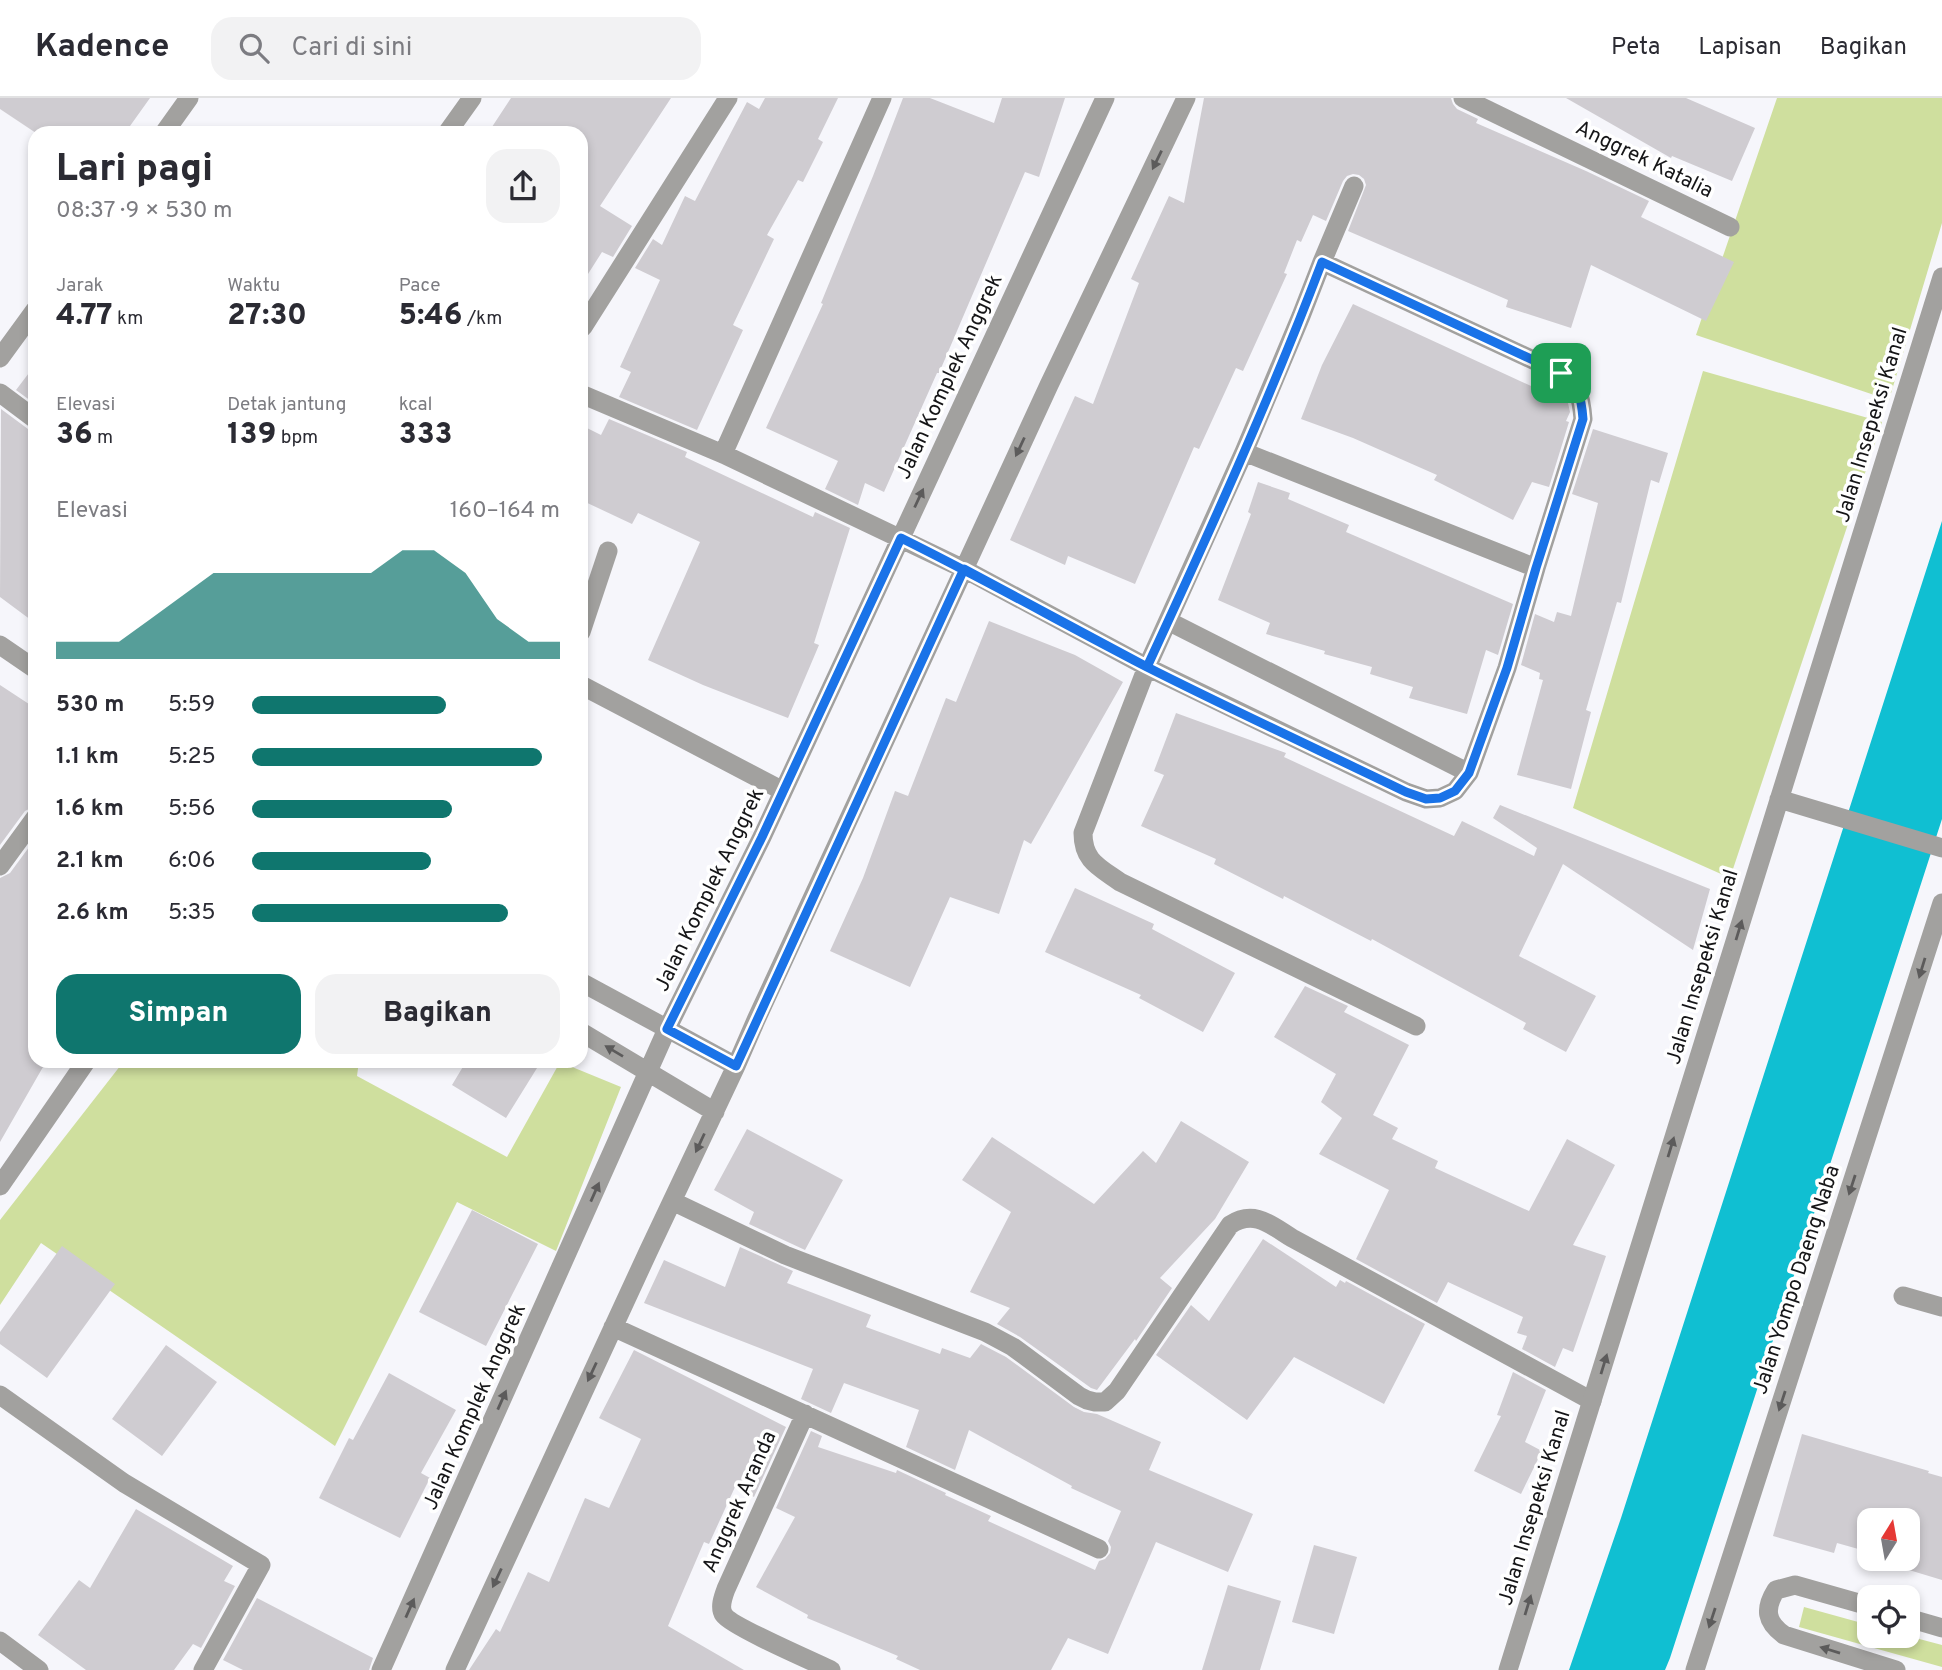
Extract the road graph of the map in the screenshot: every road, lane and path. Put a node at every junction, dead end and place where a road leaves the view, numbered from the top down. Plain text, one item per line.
1 (190, 98) edge
2 (472, 98) edge
3 (728, 98) edge
4 (882, 98) edge
5 (1105, 98) edge
6 (1186, 98) edge
7 (1464, 98) edge
8 (169, 126) edge
9 (452, 126) edge
10 (1354, 186) dead end
11 (1730, 227) dead end
12 (1322, 262) junction
13 (1942, 277) edge
14 (588, 319) edge
15 (28, 320) edge
16 (0, 358) edge
17 (0, 393) edge
18 (588, 397) edge
19 (28, 414) edge
20 (1244, 452) junction
21 (723, 454) junction
22 (901, 538) junction
23 (608, 551) dead end
24 (1536, 568) junction
25 (964, 569) junction
26 (588, 611) edge
27 (1168, 621) junction
28 (0, 645) edge
29 (28, 664) edge
30 (1147, 667) junction
31 (588, 688) edge
32 (1469, 773) junction
33 (783, 791) junction
34 (1779, 799) junction
35 (28, 828) edge
36 (1942, 848) edge
37 (0, 866) edge
38 (1942, 903) edge
39 (588, 986) edge
40 (1416, 1026) dead end
41 (667, 1029) junction
42 (588, 1036) edge
43 (736, 1066) junction
44 (81, 1068) edge
45 (648, 1072) junction
46 (715, 1112) junction
47 (0, 1186) edge
48 (672, 1201) junction
49 (1903, 1296) dead end
50 (1942, 1307) edge
51 (613, 1327) junction
52 (0, 1395) edge
53 (1592, 1401) junction
54 (804, 1414) junction
55 (1099, 1549) dead end
56 (1857, 1603) edge
57 (1920, 1622) edge
58 (1942, 1628) edge
59 (0, 1641) edge
60 (39, 1670) edge
61 (203, 1670) edge
62 (381, 1670) edge
63 (455, 1670) edge
64 (831, 1670) edge
65 (1508, 1670) edge
66 (1695, 1670) edge
67 (1895, 1670) edge

1 - 8 street
2 - 9 street
3 - 14 street
4 - 21 street
22 -> 5 street, Jalan Komplek Anggrek
6 -> 25 street
7 - 11 street, Anggrek Katalia
10 - 12 street
12 - 20 street
12 - 24 street
13 - 34 street, Jalan Insepeksi Kanal
15 - 16 street
17 - 19 street
18 - 21 street
20 - 24 street
20 - 27 street
21 - 22 street
22 - 25 street
22 - 33 street, Jalan Komplek Anggrek
23 - 26 street
24 - 32 street
25 - 30 street
25 - 43 street
27 - 30 street
27 - 32 street
28 - 29 street
30 - 32 street
30 - 40 street
31 - 33 street
33 - 41 street, Jalan Komplek Anggrek
34 - 36 street
53 -> 34 street, Jalan Insepeksi Kanal
35 - 37 street
38 -> 66 street, Jalan Yompo Daeng Naba
39 - 41 street
41 - 43 street
41 - 45 street, Jalan Komplek Anggrek
45 -> 42 street
43 - 46 street
44 - 47 street
45 - 46 street
62 -> 45 street, Jalan Komplek Anggrek
46 -> 48 street
48 - 51 street
48 - 53 street
49 - 50 street
51 - 54 street, Anggrek Aranda
51 -> 63 street
52 - 61 street
65 -> 53 street, Jalan Insepeksi Kanal
54 - 55 street, Anggrek Aranda
54 - 64 street, Anggrek Aranda
67 -> 56 street
57 - 58 street
59 - 60 street

